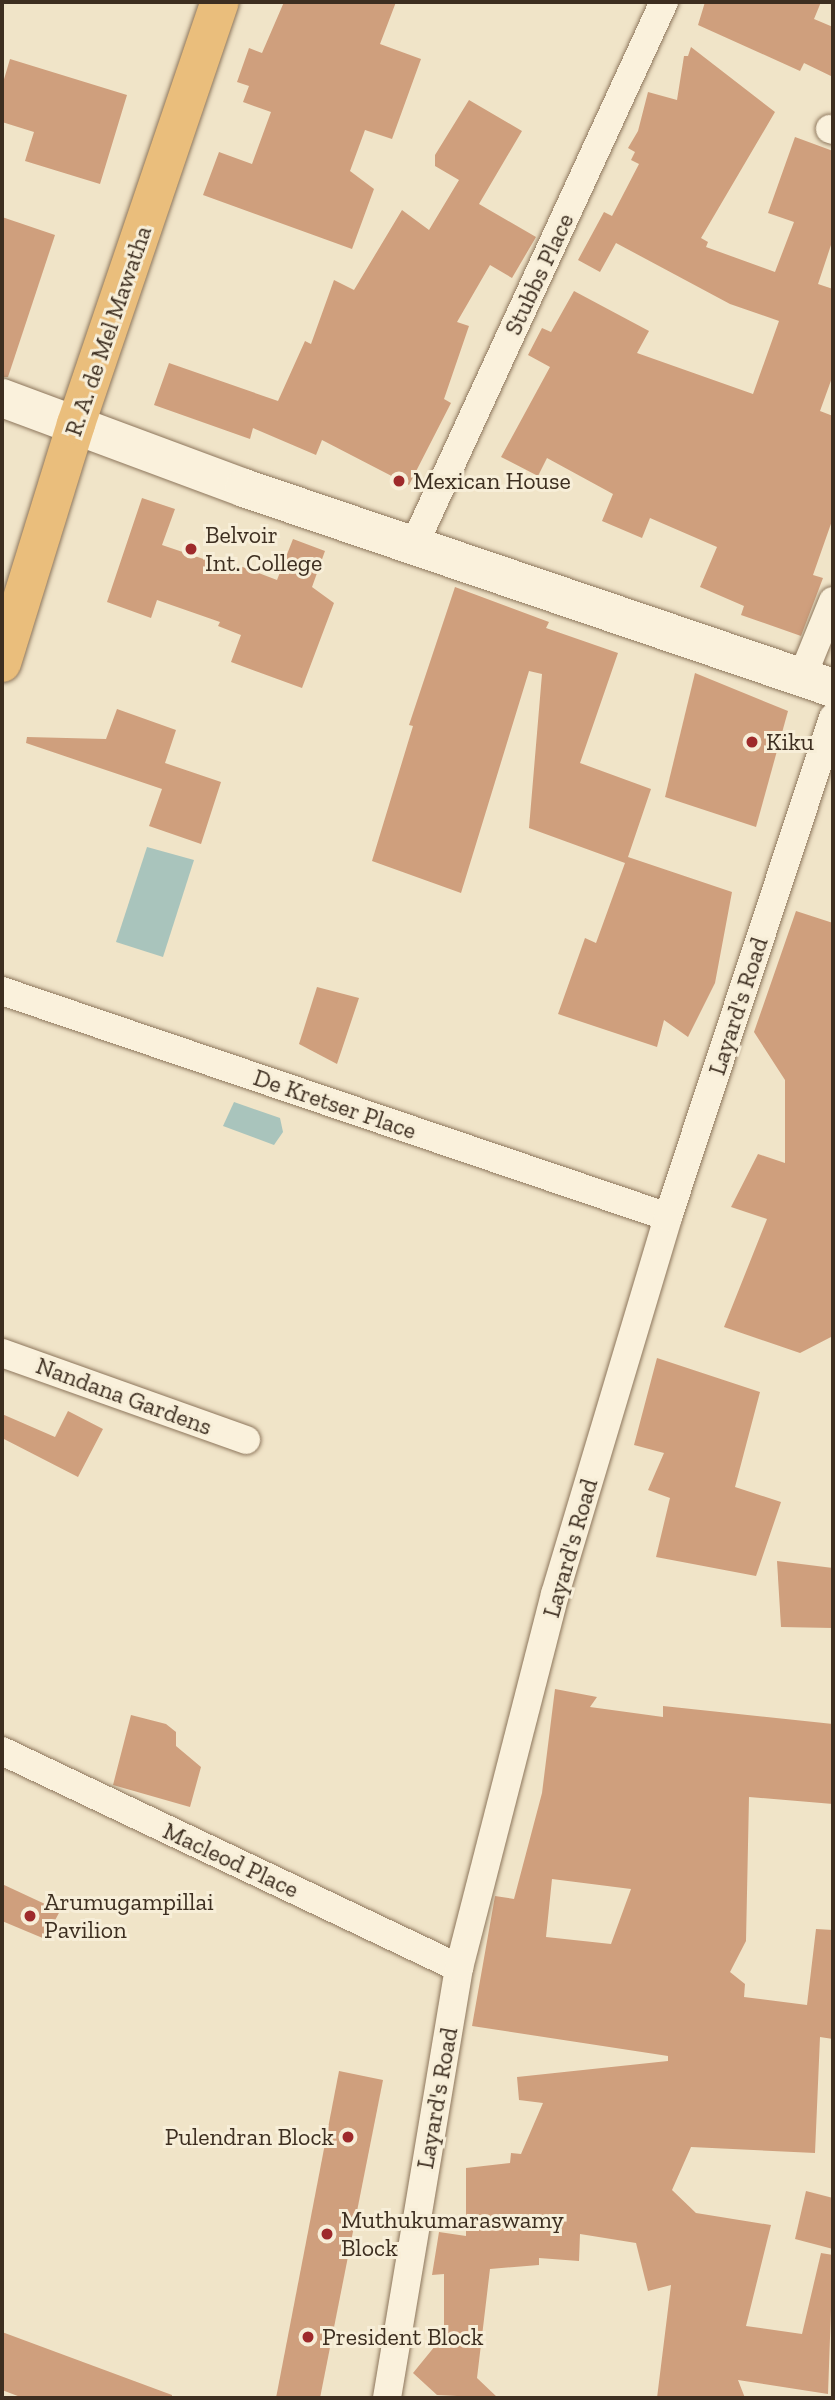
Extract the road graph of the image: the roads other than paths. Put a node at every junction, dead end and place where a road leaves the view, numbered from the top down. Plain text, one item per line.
1 (220, 2) edge
2 (664, 2) edge
3 (2, 398) edge
4 (76, 424) junction
5 (414, 545) junction
6 (833, 601) edge
7 (2, 663) edge
8 (818, 682) edge
9 (833, 718) edge
10 (2, 991) edge
11 (668, 1217) junction
12 (2, 1353) edge
13 (246, 1440) dead end
14 (2, 1751) edge
15 (459, 1968) junction
16 (387, 2398) edge

1 - 4 highway, R. A. de Mel Mawatha
2 - 5 street, Stubbs Place
3 - 4 main road
4 - 5 main road
4 - 7 highway, R. A. de Mel Mawatha
5 - 8 main road
6 - 8 street
9 - 11 street, Layard's Road
10 - 11 street, De Kretser Place
11 - 15 street, Layard's Road
12 - 13 street, Nandana Gardens
14 - 15 street, Macleod Place
15 - 16 street, Layard's Road

